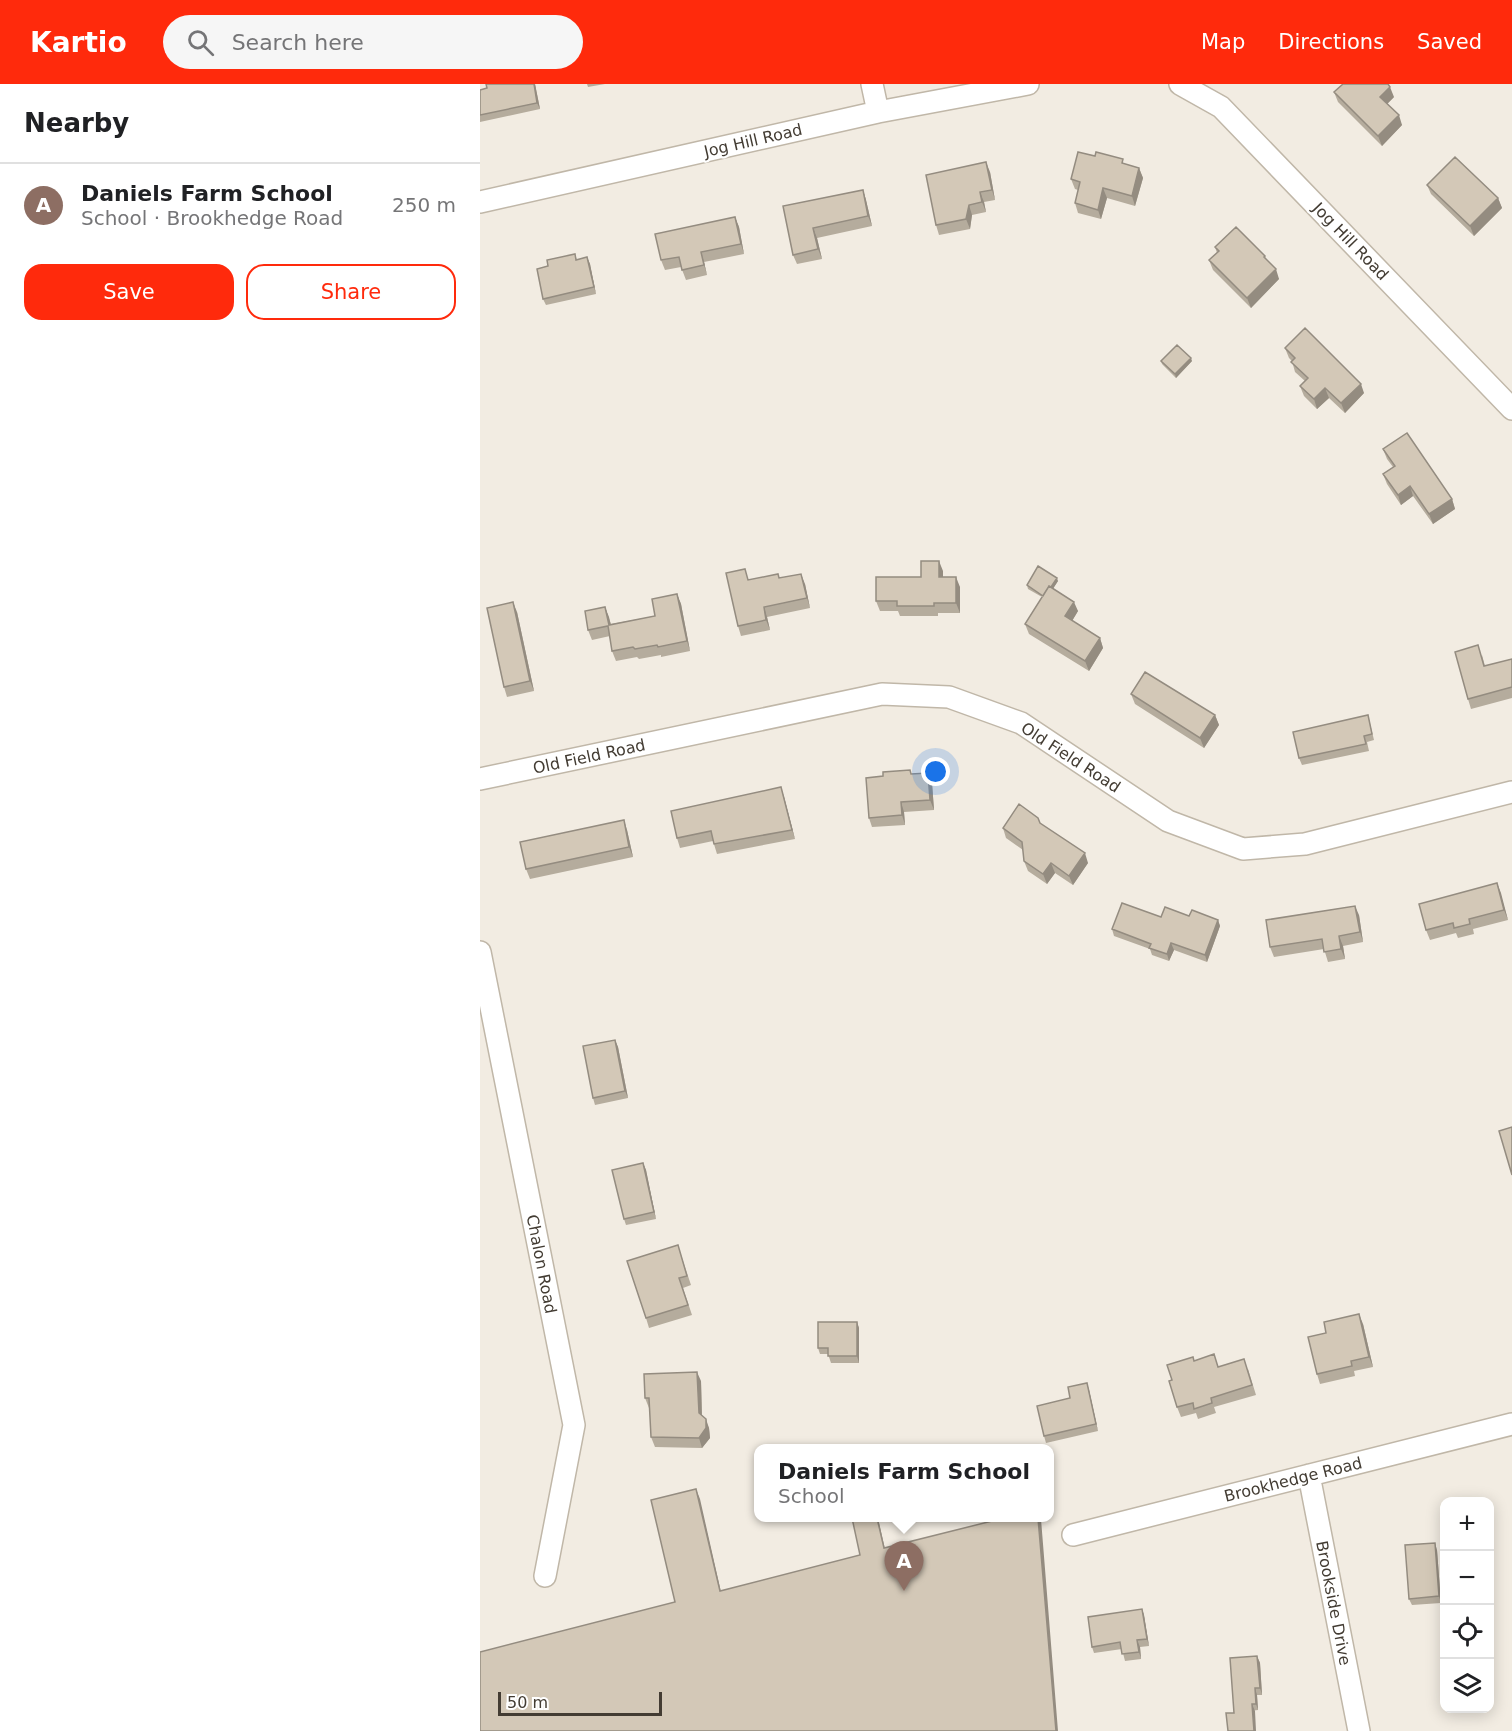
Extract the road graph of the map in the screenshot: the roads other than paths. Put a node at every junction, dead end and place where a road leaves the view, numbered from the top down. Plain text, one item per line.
1 (872, 84) edge
2 (1028, 84) edge
3 (1180, 84) edge
4 (878, 112) junction
5 (480, 202) edge
6 (1512, 409) edge
7 (480, 779) edge
8 (1512, 792) edge
9 (480, 952) edge
10 (1512, 1424) edge
11 (1309, 1475) junction
12 (1073, 1535) dead end
13 (545, 1576) dead end
14 (1359, 1731) edge

1 - 4 street
2 - 4 street, Jog Hill Road
3 - 6 street, Jog Hill Road
4 - 5 street, Jog Hill Road
7 - 8 street, Old Field Road
9 - 13 street, Chalon Road
10 - 11 street, Brookhedge Road
11 - 12 street, Brookhedge Road
11 - 14 street, Brookside Drive

